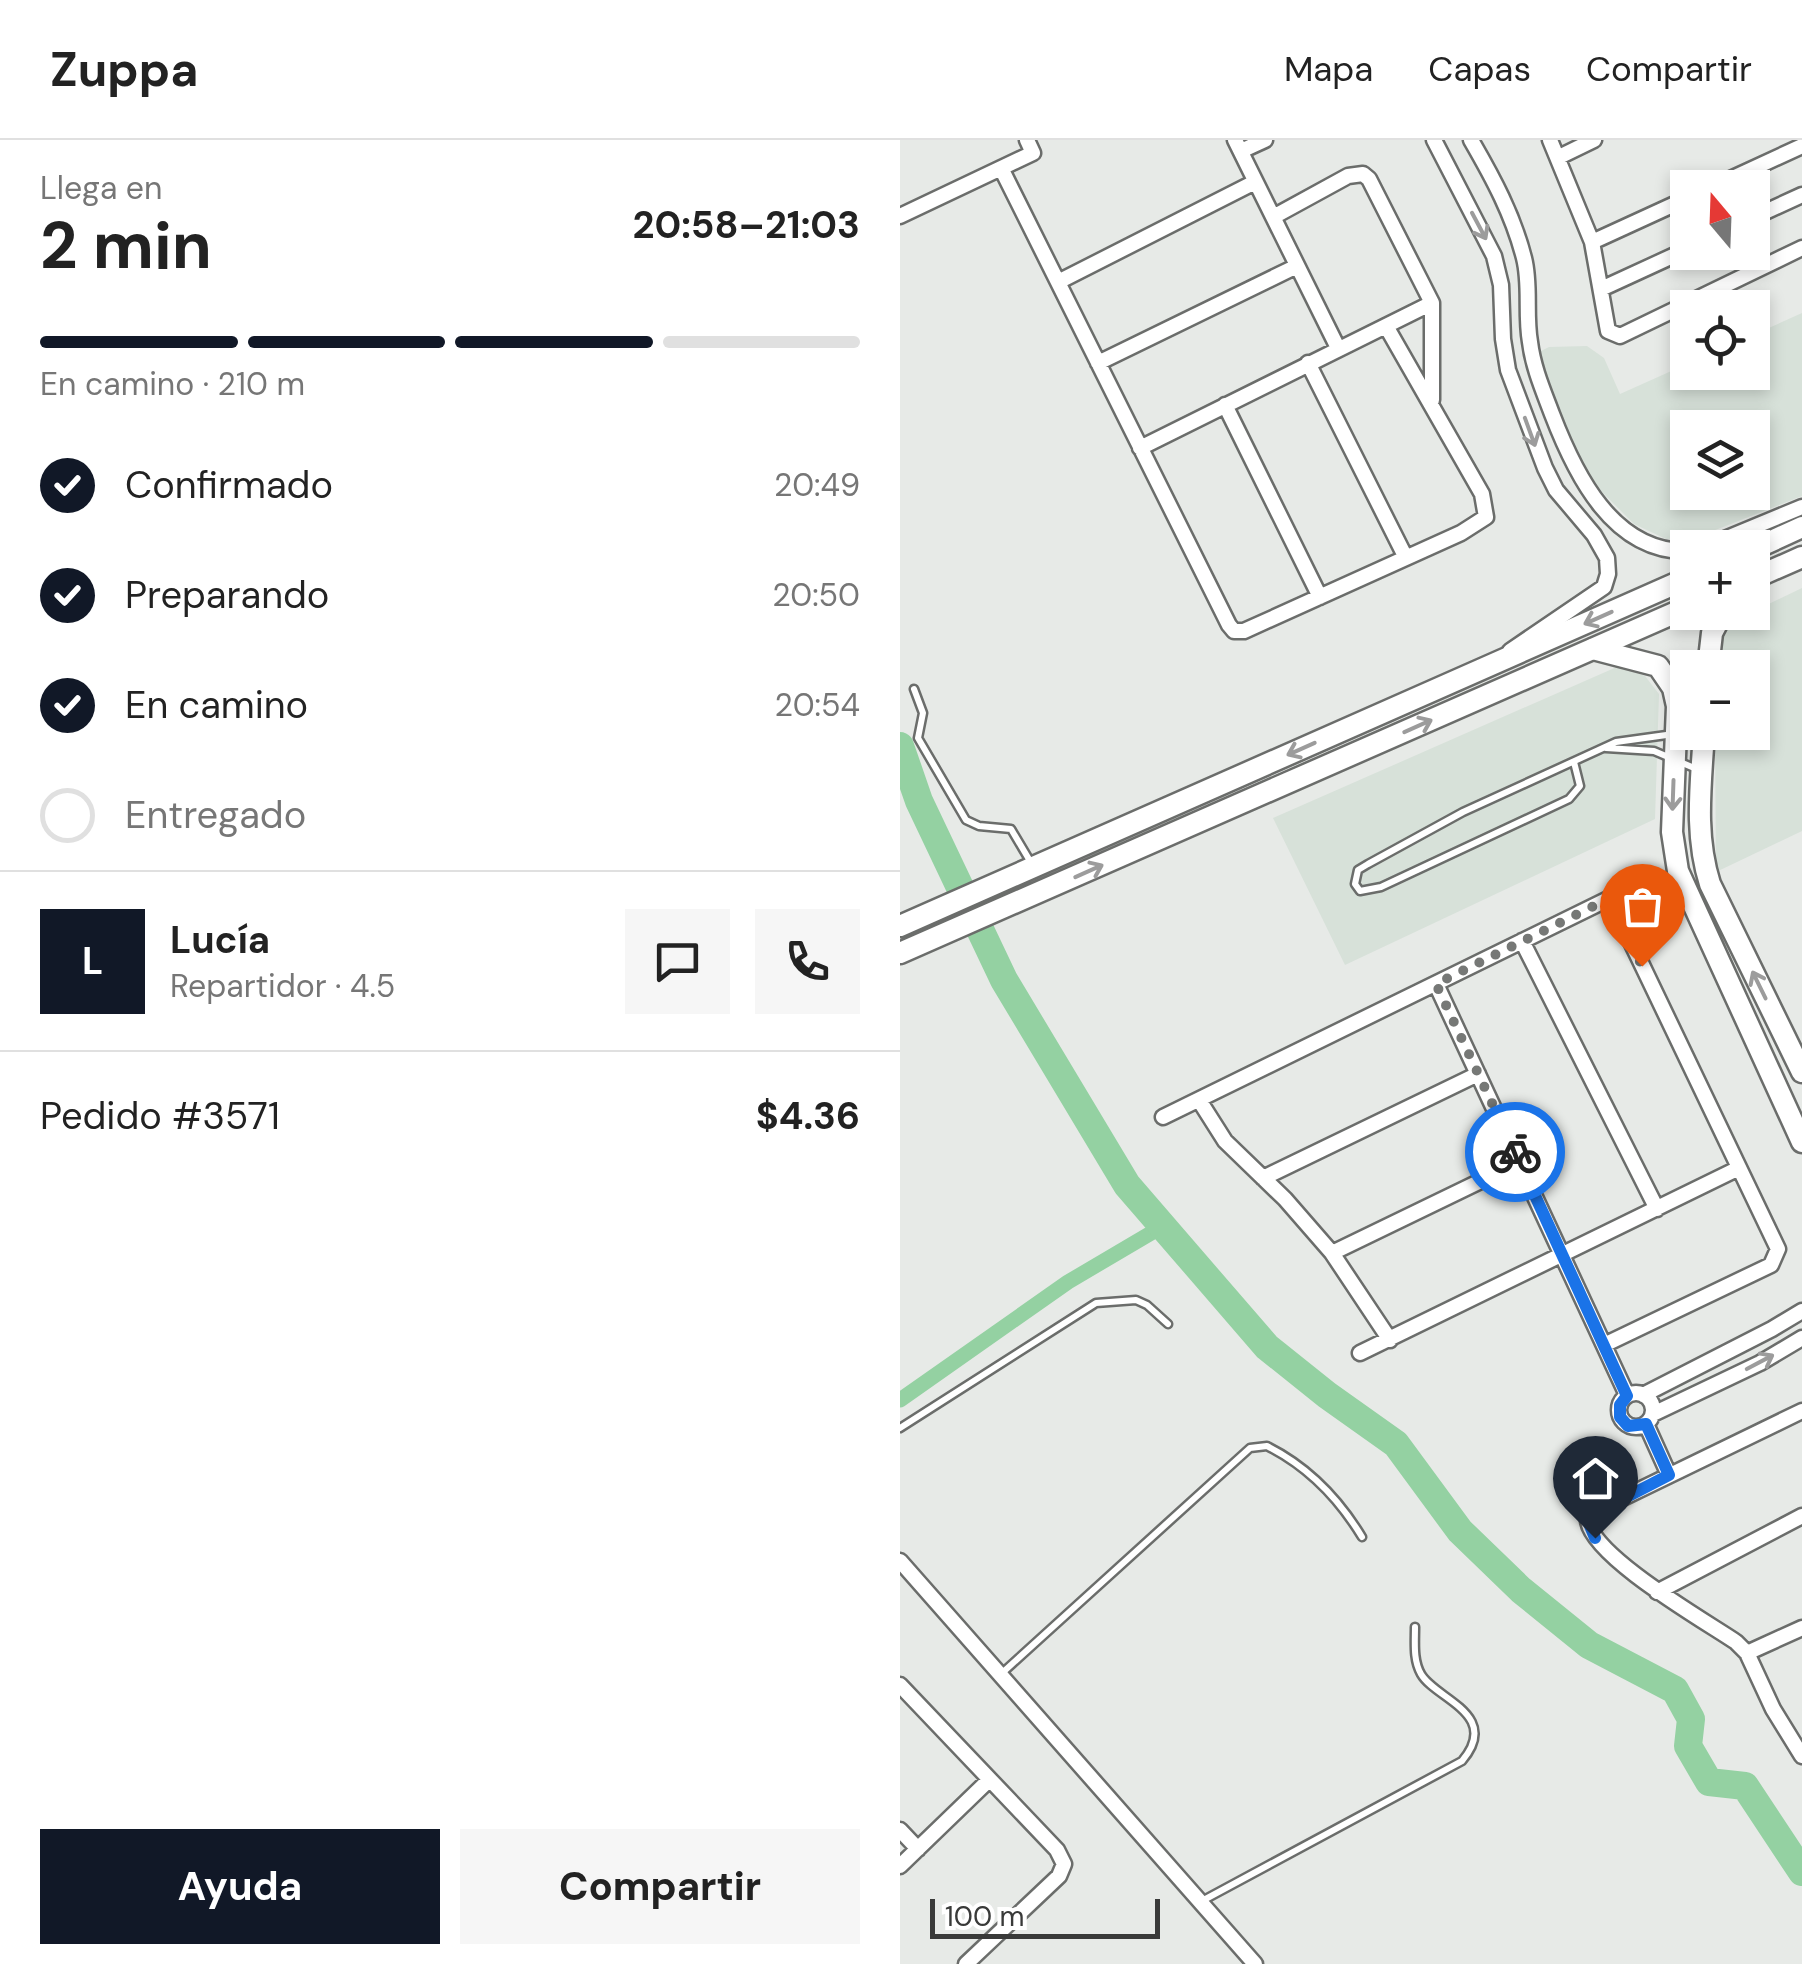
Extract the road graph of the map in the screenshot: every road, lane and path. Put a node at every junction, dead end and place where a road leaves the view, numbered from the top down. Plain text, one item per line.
1 (1027, 140) edge
2 (1265, 140) edge
3 (1434, 140) edge
4 (1471, 140) edge
5 (1550, 140) edge
6 (1594, 140) edge
7 (1238, 146) edge
8 (1802, 146) edge
9 (1559, 157) junction
10 (1001, 168) junction
11 (1750, 170) edge
12 (1256, 182) junction
13 (1802, 195) edge
14 (1670, 206) edge
15 (1770, 210) edge
16 (900, 216) edge
17 (1273, 217) junction
18 (1592, 242) junction
19 (1802, 248) edge
20 (1670, 256) edge
21 (1297, 266) junction
22 (1058, 282) junction
23 (1601, 289) junction
24 (1432, 303) junction
25 (1386, 326) junction
26 (1338, 348) junction
27 (1534, 362) junction
28 (1098, 363) junction
29 (1308, 363) junction
30 (1508, 370) junction
31 (1225, 405) junction
32 (1432, 406) junction
33 (1140, 448) junction
34 (1578, 475) junction
35 (1556, 490) junction
36 (1802, 507) edge
37 (1802, 527) edge
38 (1747, 530) edge
39 (1770, 542) edge
40 (1670, 549) edge
41 (1802, 557) edge
42 (1406, 558) junction
43 (1770, 572) edge
44 (1670, 586) edge
45 (1320, 597) junction
46 (1670, 615) edge
47 (1593, 649) junction
48 (1498, 662) junction
49 (1670, 685) edge
50 (914, 689) dead end
51 (1670, 734) edge
52 (1605, 748) junction
53 (1676, 750) edge
54 (1703, 750) edge
55 (1674, 757) junction
56 (1574, 762) junction
57 (1702, 771) junction
58 (1033, 867) junction
59 (1649, 879) dead end
60 (1610, 898) junction
61 (900, 926) edge
62 (1522, 942) junction
63 (900, 953) edge
64 (1436, 984) junction
65 (1802, 1072) edge
66 (1478, 1074) junction
67 (1199, 1100) junction
68 (1163, 1118) dead end
69 (1802, 1142) edge
70 (1520, 1162) junction
71 (1737, 1170) junction
72 (1263, 1178) junction
73 (1657, 1209) junction
74 (1332, 1253) junction
75 (1564, 1255) junction
76 (1802, 1311) edge
77 (1168, 1324) dead end
78 (1802, 1338) edge
79 (1390, 1340) junction
80 (1606, 1344) junction
81 (1360, 1353) dead end
82 (1700, 1366) junction
83 (1710, 1387) junction
84 (1635, 1395) junction
85 (1802, 1412) edge
86 (1649, 1419) junction
87 (900, 1428) edge
88 (1669, 1475) junction
89 (1802, 1516) edge
90 (1362, 1537) dead end
91 (900, 1560) edge
92 (1656, 1592) junction
93 (1415, 1627) dead end
94 (1802, 1628) edge
95 (1747, 1653) junction
96 (1000, 1674) junction
97 (900, 1686) edge
98 (1800, 1749) edge
99 (989, 1780) junction
100 (900, 1830) edge
101 (918, 1849) junction
102 (900, 1866) edge
103 (1199, 1902) junction
104 (966, 1964) edge
105 (1254, 1964) edge

1 - 10 street
2 - 7 street
3 -> 30 street
4 - 27 street
5 - 9 street
6 - 9 street
7 - 12 street
8 - 11 street
9 - 18 street
10 - 16 street
10 - 22 street
12 - 17 street
12 - 22 street
13 - 15 street
14 - 18 street
17 - 21 street
17 - 24 street
18 - 23 street
19 - 23 street
20 - 23 street
21 - 26 street
21 - 28 street
22 - 28 street
24 - 25 street
24 - 32 street
25 - 26 street
25 - 32 street
26 - 29 street
27 - 30 street
27 - 34 street
28 - 33 street
29 - 31 street
29 - 42 street
30 -> 35 street
31 - 33 street
31 - 45 street
32 - 42 street
33 - 45 street
34 - 35 street
34 - 40 street
35 - 48 street
36 - 38 street
37 - 39 main road
41 - 43 main road
42 - 45 street
44 -> 48 main road
46 - 47 main road
47 - 49 main road
63 -> 47 main road
48 -> 58 main road
50 - 58 lane
51 - 52 lane
52 - 55 lane
52 - 56 lane
53 - 55 main road
54 - 57 main road
55 - 57 lane
55 -> 69 main road
56 - 56 lane
65 -> 57 main road
58 - 61 main road
59 - 60 street
60 - 62 street
60 - 71 street
62 - 64 street
62 - 73 street
64 - 66 street
64 - 67 street
66 - 70 street
66 - 72 street
67 - 68 street
67 - 72 street
70 - 74 street
70 - 75 street
71 - 73 street
71 - 80 street
72 - 74 street
73 - 75 street
74 - 79 street
75 - 79 street
75 - 80 street
76 - 82 street
77 - 87 lane
83 -> 78 street
79 - 81 street
80 - 84 street
82 - 83 street
82 - 84 street
83 - 86 street
84 - 86 street
84 - 86 street
85 - 88 street
86 - 88 street
88 - 92 street
89 - 92 street
90 - 96 lane
91 - 96 street
92 - 95 street
93 - 103 lane
94 - 95 street
95 - 98 street
96 - 103 street
97 - 99 street
99 - 101 street
99 - 104 street
100 - 101 street
101 - 102 street
103 - 105 street

